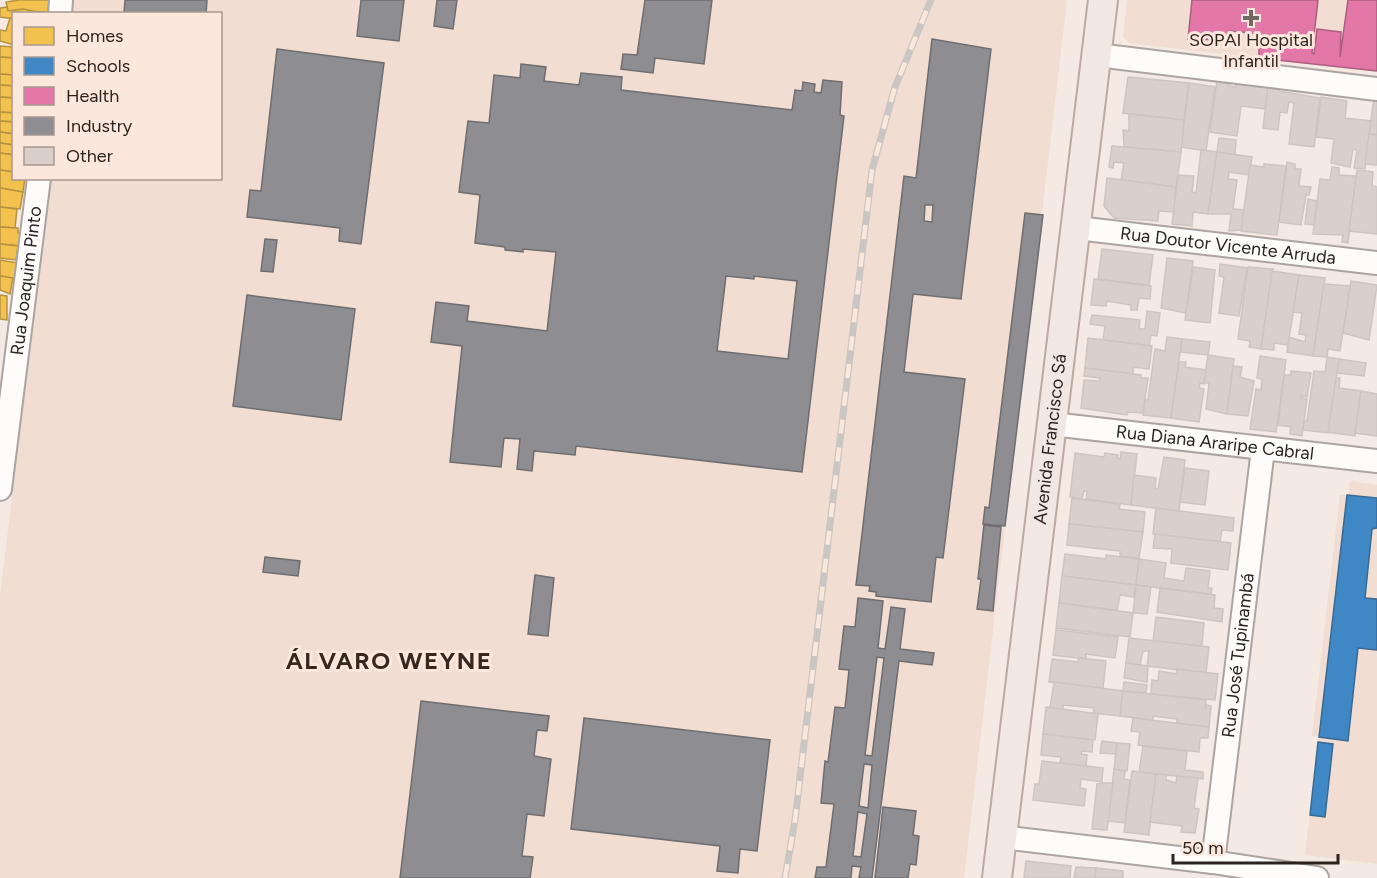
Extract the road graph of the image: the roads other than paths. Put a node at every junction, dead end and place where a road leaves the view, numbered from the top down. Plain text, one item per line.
1 (1103, 0) edge
2 (1096, 55) junction
3 (1377, 89) edge
4 (39, 180) edge
5 (1077, 228) junction
6 (1377, 263) edge
7 (1052, 424) junction
8 (1263, 449) junction
9 (1377, 461) edge
10 (0, 489) edge
11 (1001, 837) junction
12 (1213, 862) junction
13 (997, 878) edge
14 (1317, 878) edge

1 - 2 main road, Avenida Francisco Sá
2 - 3 street
2 - 5 main road, Avenida Francisco Sá
4 - 10 street, Rua Joaquim Pinto
5 - 6 street, Rua Doutor Vicente Arruda
5 - 7 main road, Avenida Francisco Sá
7 - 8 street, Rua Diana Araripe Cabral
7 - 11 main road, Avenida Francisco Sá
8 - 9 street, Rua Diana Araripe Cabral
8 - 12 street, Rua José Tupinambá
11 - 12 street
11 - 13 main road, Avenida Francisco Sá
12 - 14 street

